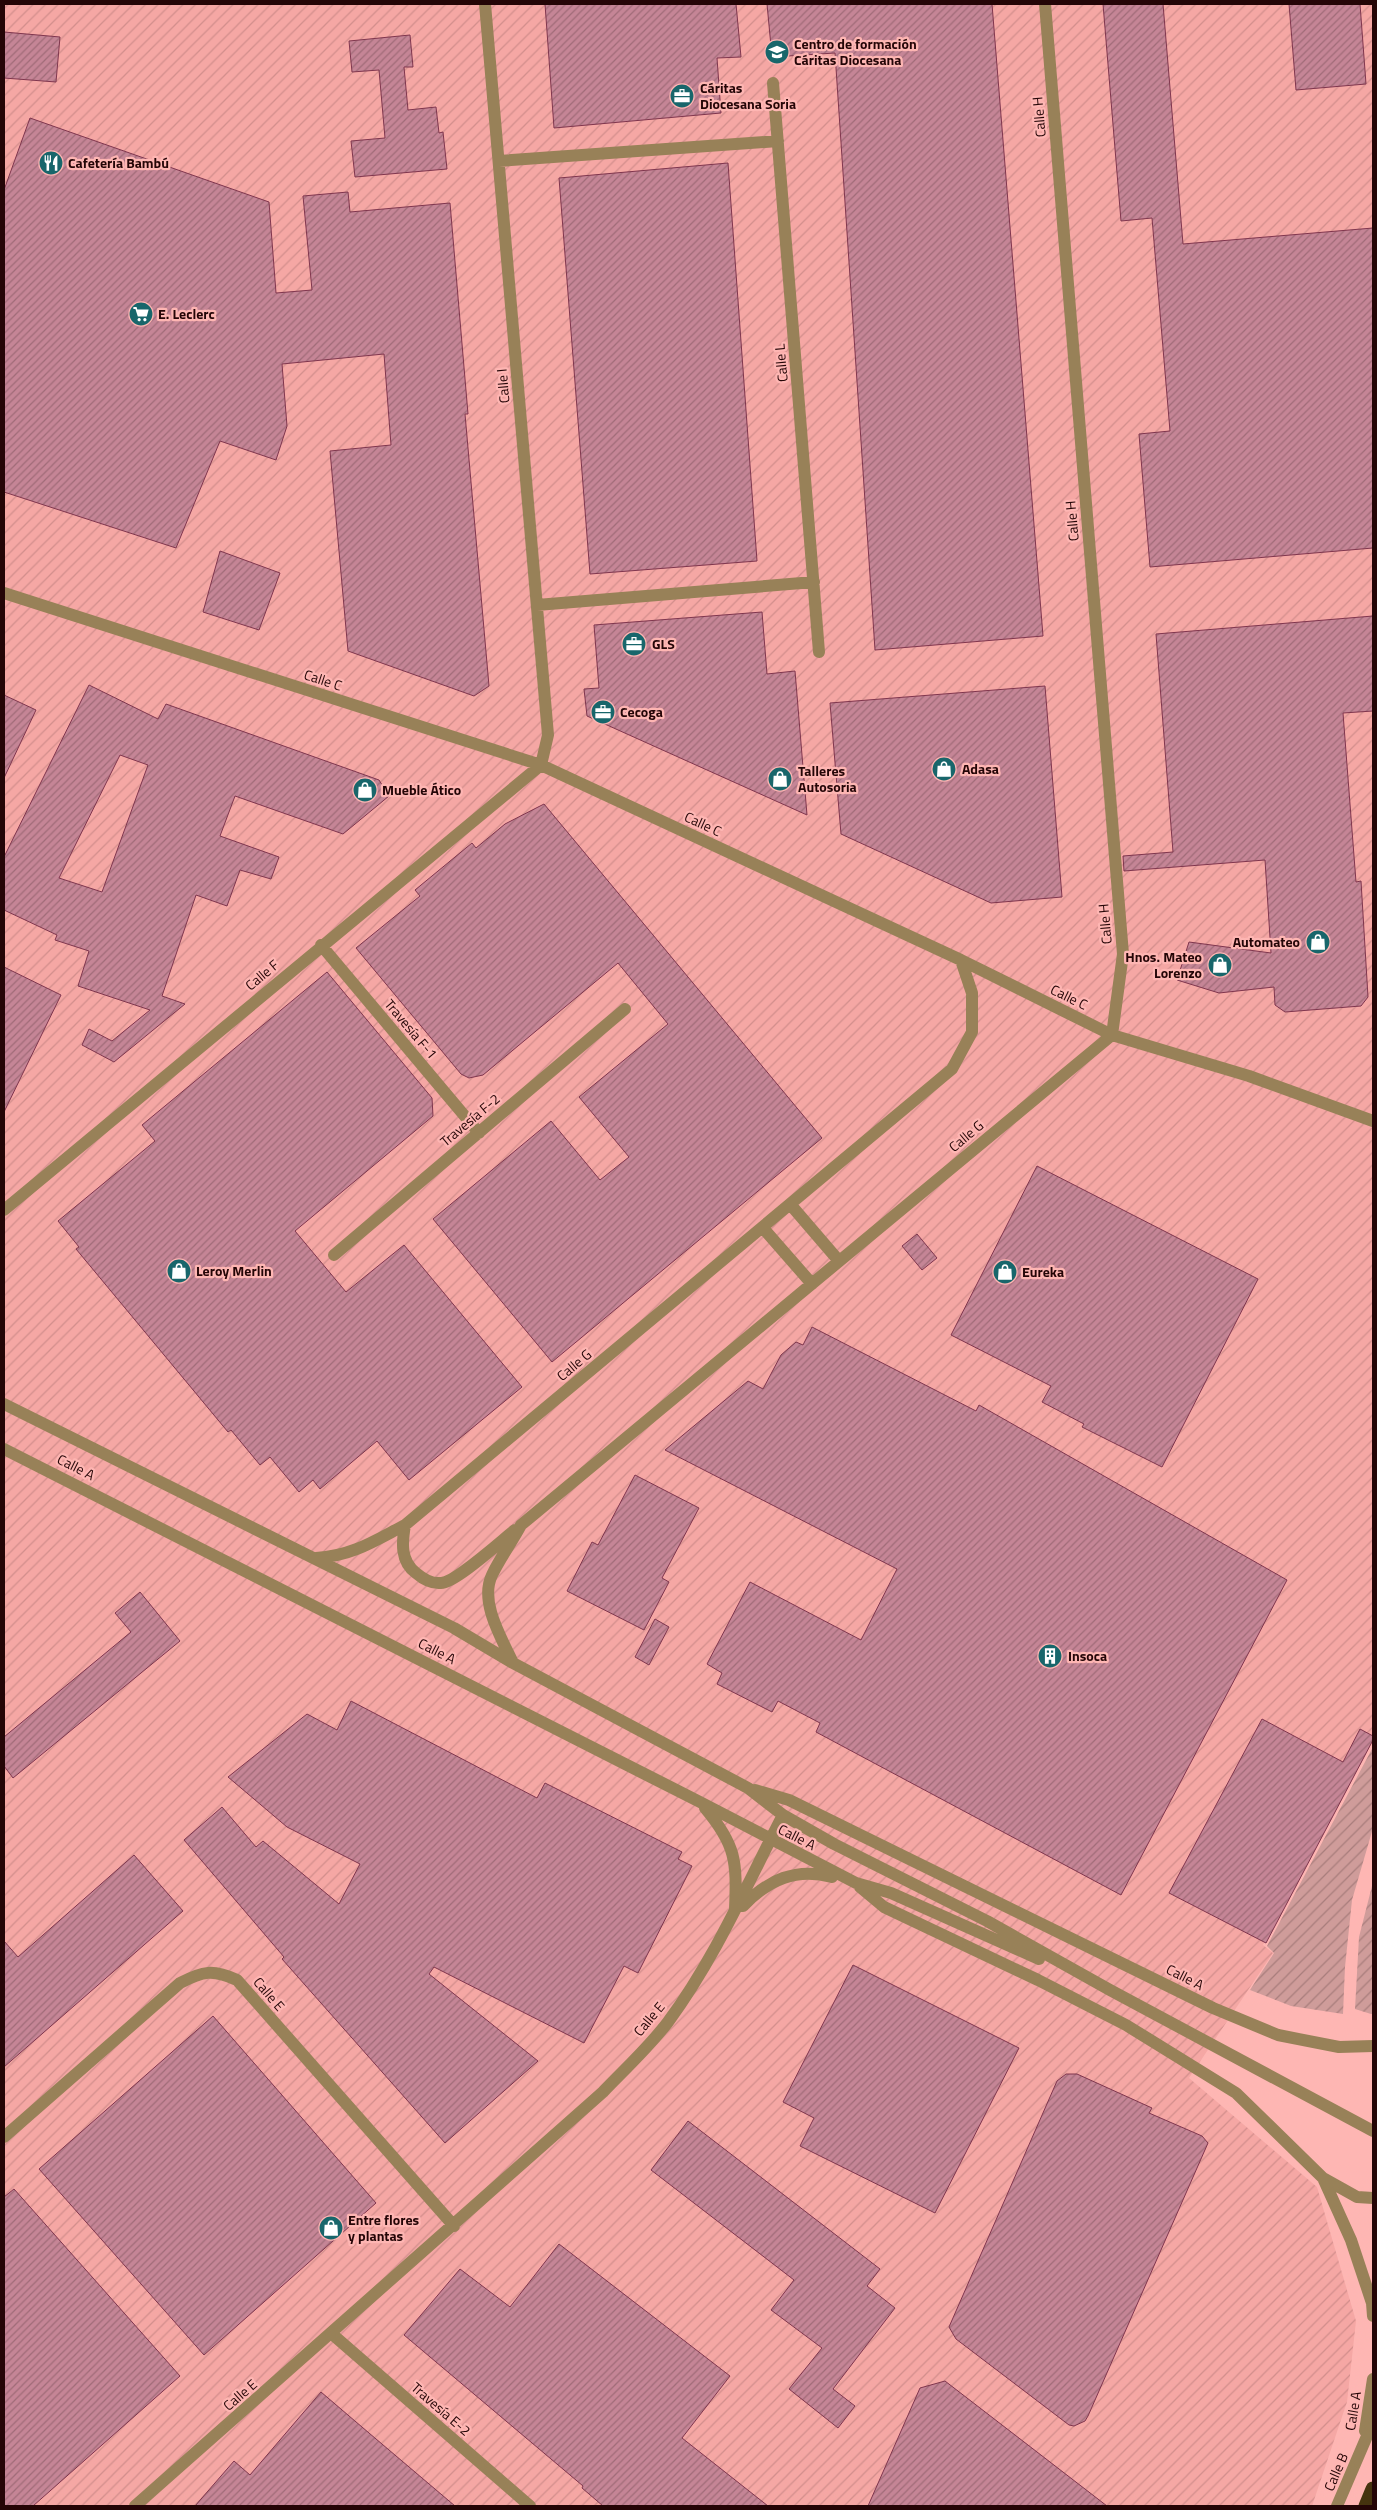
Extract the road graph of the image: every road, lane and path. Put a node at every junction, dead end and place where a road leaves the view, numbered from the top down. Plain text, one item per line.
1 (485, 4) edge
2 (1045, 4) edge
3 (773, 83) dead end
4 (778, 141) junction
5 (500, 161) junction
6 (814, 582) junction
7 (4, 593) edge
8 (537, 605) junction
9 (819, 652) dead end
10 (541, 765) junction
11 (322, 946) junction
12 (961, 960) junction
13 (625, 1009) dead end
14 (1112, 1035) junction
15 (1373, 1122) edge
16 (478, 1133) junction
17 (790, 1204) junction
18 (4, 1210) edge
19 (763, 1228) junction
20 (334, 1255) dead end
21 (839, 1261) junction
22 (812, 1284) junction
23 (4, 1404) edge
24 (4, 1449) edge
25 (405, 1525) junction
26 (521, 1525) junction
27 (315, 1558) junction
28 (513, 1663) junction
29 (748, 1788) junction
30 (700, 1802) junction
31 (783, 1815) junction
32 (770, 1840) junction
33 (856, 1883) junction
34 (735, 1915) junction
35 (1110, 1990) junction
36 (1373, 2046) edge
37 (1373, 2131) edge
38 (4, 2137) edge
39 (1323, 2178) junction
40 (1373, 2198) edge
41 (454, 2226) junction
42 (1373, 2316) edge
43 (332, 2334) junction
44 (1373, 2379) edge
45 (1373, 2422) edge
46 (1362, 2448) junction
47 (1373, 2489) edge
48 (135, 2506) edge
49 (530, 2506) edge
50 (1337, 2506) edge
51 (1366, 2506) edge

1 - 5 street, Calle I
2 - 14 street, Calle H
3 - 4 street, Calle L
4 - 5 street
4 - 6 street, Calle L
5 - 8 street, Calle I
6 - 8 street
6 - 9 street, Calle L
7 - 10 street, Calle C
8 - 10 street, Calle I
10 - 11 street, Calle F
10 - 12 street, Calle C
11 - 16 street, Travesía F-1
11 - 18 street, Calle F
12 - 14 street, Calle C
12 - 17 street, Calle G
13 - 16 street, Travesía F-2
14 - 15 street, Calle C
14 - 21 street, Calle G
16 - 20 street, Travesía F-2
17 - 19 street, Calle G
17 - 21 street
19 - 22 street
19 - 25 street, Calle G
21 - 22 street, Calle G
22 - 26 street, Calle G
23 - 27 street, Calle A
24 - 30 street, Calle A
25 - 26 street, Calle G
25 - 27 street, Calle G
26 - 28 street, Calle G
27 - 28 street, Calle A
28 - 29 street, Calle A
29 - 31 street, Calle A
29 - 36 street, Calle A
30 - 32 street, Calle A
30 - 34 street, Calle E
31 - 32 street, Calle E
31 - 35 street, Calle A
32 - 33 street, Calle A
32 - 34 street, Calle E
33 - 34 street, Calle E
33 - 35 street, Calle A
33 - 39 street, Calle A
34 - 41 street, Calle E
35 - 37 street, Calle A
38 - 41 street, Calle E
39 - 40 street, Calle A
39 - 42 street, Calle A
41 - 43 street, Calle E
43 - 48 street, Calle E
43 - 49 street, Travesía E-2
44 - 46 street, Calle A
45 - 46 street, Calle B
46 - 50 street, Calle B
47 - 51 highway

